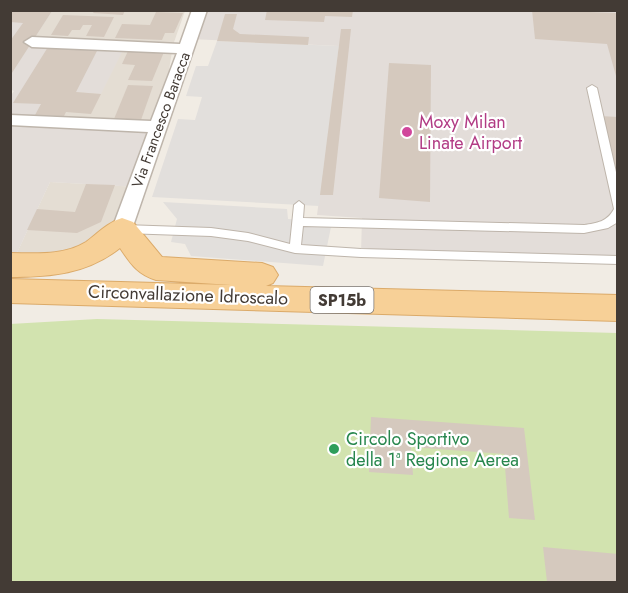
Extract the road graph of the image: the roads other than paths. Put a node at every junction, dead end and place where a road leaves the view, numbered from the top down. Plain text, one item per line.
1 (200, 10) edge
2 (32, 42) dead end
3 (187, 49) junction
4 (592, 88) dead end
5 (10, 120) edge
6 (160, 127) junction
7 (299, 205) dead end
8 (618, 207) edge
9 (617, 215) edge
10 (298, 222) junction
11 (122, 229) junction
12 (295, 249) junction
13 (618, 260) edge
14 (10, 265) edge
15 (10, 275) edge
16 (298, 285) junction
17 (10, 291) edge
18 (618, 292) edge
19 (618, 309) edge

1 - 3 street, Via Francesco Baracca
2 - 3 street
3 - 6 street, Via Francesco Baracca
4 - 8 lane
5 - 6 street
6 - 11 street, Via Francesco Baracca
7 - 10 lane
9 - 10 lane
10 - 12 lane
11 - 12 lane
11 - 14 main road
11 - 16 main road
12 - 13 lane
15 - 16 main road, Circonvallazione Idroscalo / SP15b
16 - 18 main road, Circonvallazione Idroscalo / SP15b
17 - 19 main road, Circonvallazione Idroscalo / SP15b

